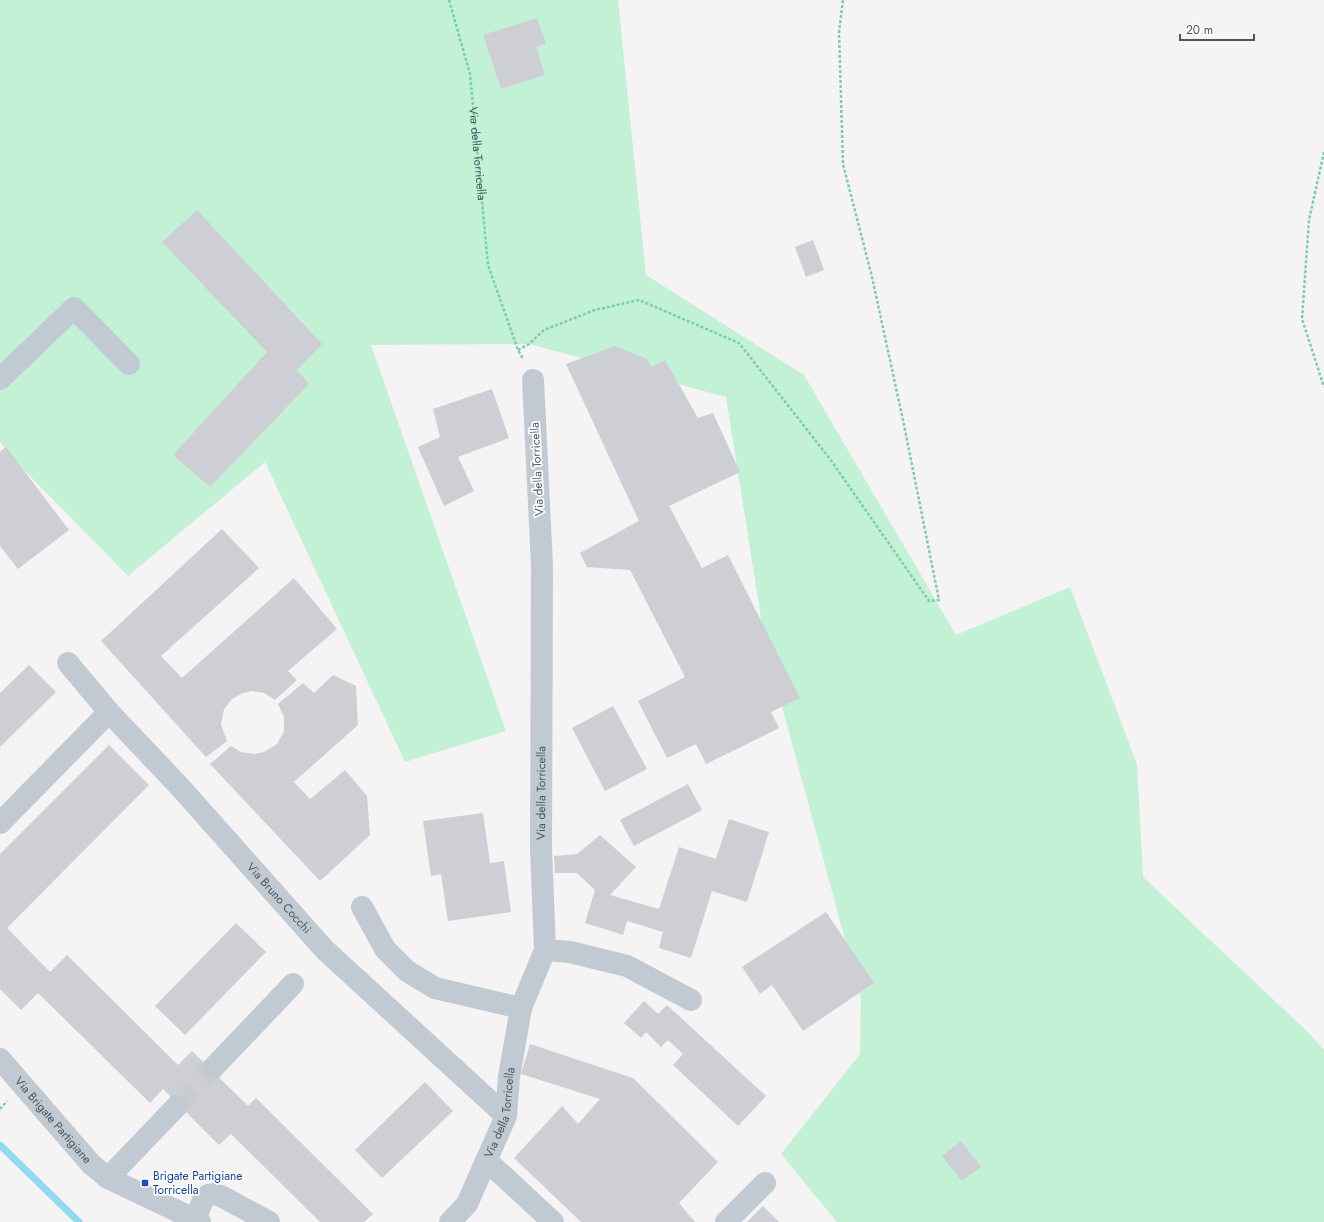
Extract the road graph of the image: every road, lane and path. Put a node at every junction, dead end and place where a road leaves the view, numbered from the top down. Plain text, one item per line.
1 (449, 0) edge
2 (843, 0) edge
3 (1324, 152) edge
4 (518, 350) junction
5 (129, 364) dead end
6 (0, 379) edge
7 (533, 380) joint
8 (1324, 386) edge
9 (68, 663) dead end
10 (109, 712) junction
11 (0, 823) edge
12 (362, 906) dead end
13 (545, 950) junction
14 (293, 984) dead end
15 (691, 1000) dead end
16 (521, 1008) junction
17 (0, 1059) edge
18 (213, 1068) tunnel mouth
19 (5, 1103) dead end
20 (177, 1106) tunnel mouth
21 (0, 1108) edge
22 (506, 1116) junction
23 (486, 1160) junction
24 (108, 1178) junction
25 (765, 1183) dead end
26 (198, 1221) edge
27 (269, 1222) edge
28 (450, 1222) edge
29 (553, 1222) edge
30 (726, 1222) edge

1 - 4 path, Via della Torricella
2 - 4 path
3 - 8 path
4 - 7 path, Via della Torricella
5 - 6 street
7 - 13 street, Via della Torricella
9 - 10 street, Via Bruno Cocchi
10 - 11 street
10 - 22 street, Via Bruno Cocchi
12 - 16 street
13 - 15 street
13 - 16 street, Via della Torricella
14 - 18 street
16 - 22 street, Via della Torricella
17 - 24 street, Via Brigate Partigiane
19 - 21 path
20 - 24 street
22 - 23 street, Via della Torricella
23 - 28 street, Via della Torricella
23 - 29 street
24 - 26 street, Via Brigate Partigiane
25 - 30 street
26 - 27 street

